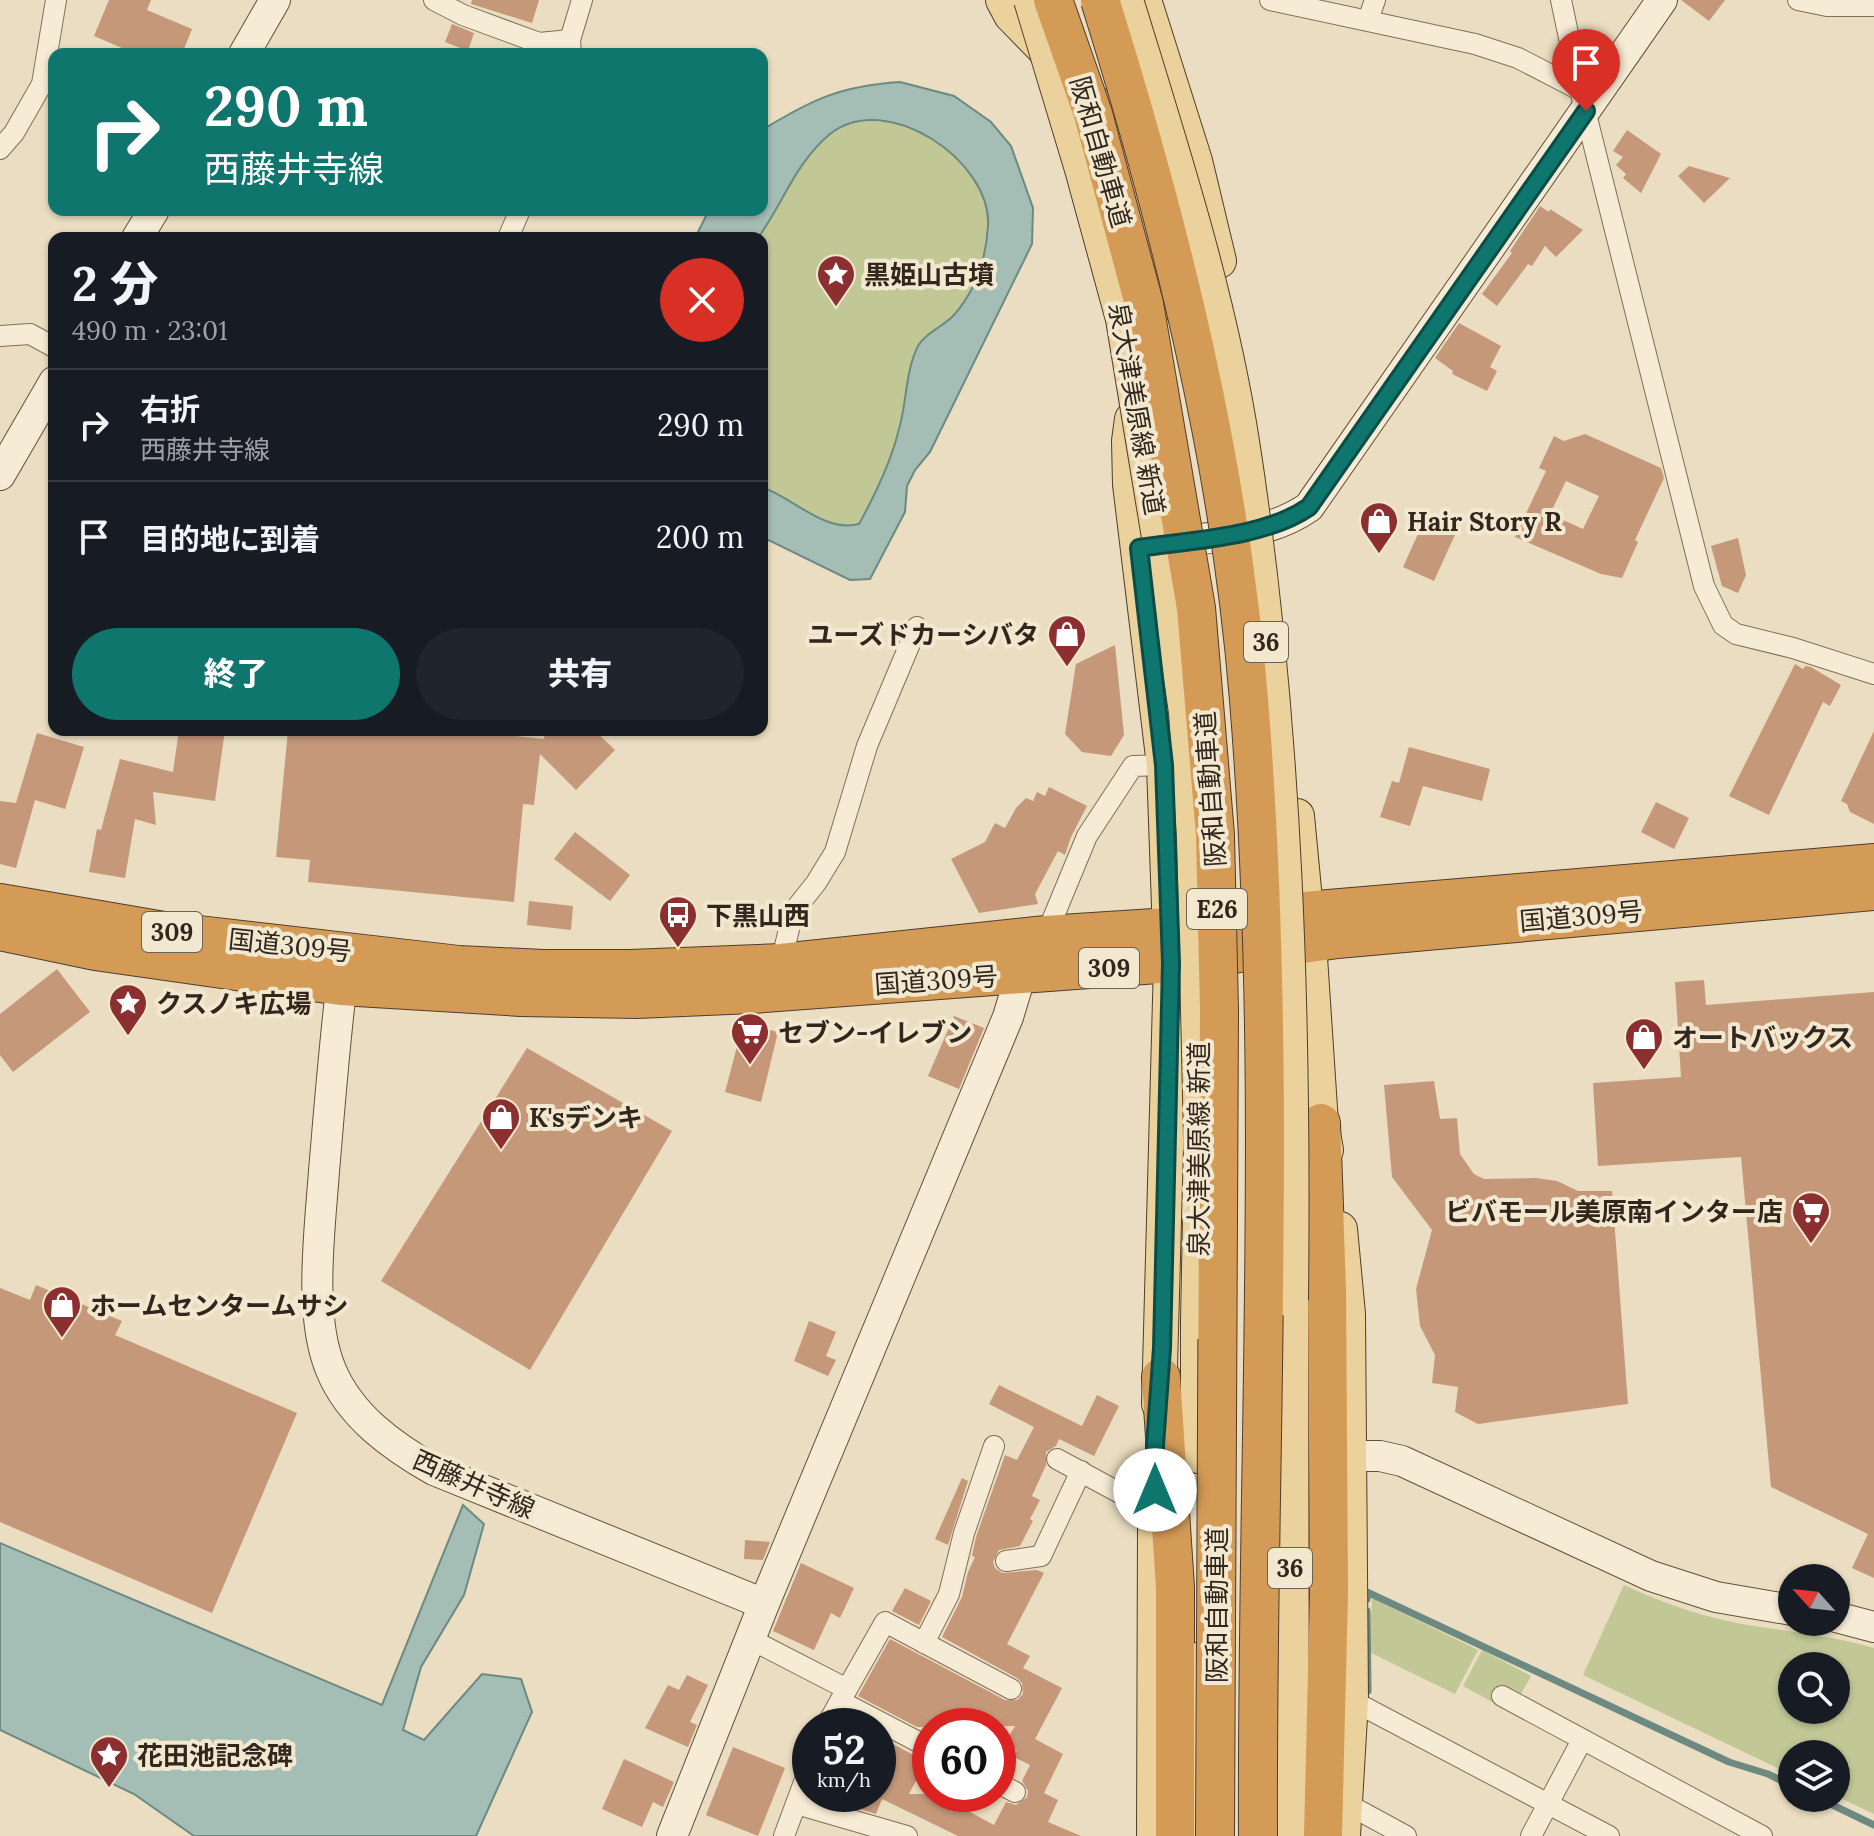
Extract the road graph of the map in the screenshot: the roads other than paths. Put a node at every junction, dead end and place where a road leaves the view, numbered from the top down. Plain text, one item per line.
1 (56, 0) edge
2 (275, 0) edge
3 (434, 0) edge
4 (582, 0) edge
5 (1003, 0) edge
6 (1031, 0) edge
7 (1053, 0) edge
8 (1100, 0) edge
9 (1126, 0) edge
10 (1144, 0) edge
11 (1270, 0) edge
12 (1375, 0) edge
13 (1561, 0) edge
14 (1662, 0) edge
15 (1798, 0) edge
16 (1295, 2) edge
17 (1874, 6) edge
18 (1368, 20) junction
19 (571, 47) edge
20 (247, 48) edge
21 (1583, 100) junction
22 (8, 123) edge
23 (0, 149) edge
24 (0, 336) edge
25 (48, 344) edge
26 (48, 392) edge
27 (0, 475) edge
28 (1270, 527) junction
29 (1139, 548) junction
30 (917, 627) dead end
31 (1874, 674) edge
32 (1164, 765) junction
33 (1874, 863) edge
34 (1874, 891) edge
35 (0, 903) edge
36 (1307, 927) junction
37 (0, 931) edge
38 (1046, 935) junction
39 (1171, 945) junction
40 (781, 963) junction
41 (344, 968) junction
42 (1021, 974) junction
43 (1307, 1124) junction
44 (1300, 1300) junction
45 (1161, 1377) junction
46 (994, 1446) dead end
47 (1349, 1456) junction
48 (1057, 1459) dead end
49 (1081, 1471) junction
50 (1155, 1512) junction
51 (1006, 1561) dead end
52 (764, 1604) junction
53 (1778, 1608) edge
54 (1850, 1621) edge
55 (1874, 1627) edge
56 (750, 1639) junction
57 (924, 1643) junction
58 (1011, 1689) dead end
59 (843, 1695) junction
60 (1502, 1696) dead end
61 (1351, 1700) junction
62 (836, 1708) edge
63 (912, 1737) edge
64 (1582, 1740) junction
65 (1548, 1803) junction
66 (793, 1812) edge
67 (824, 1812) edge
68 (1337, 1827) edge
69 (672, 1836) edge
70 (784, 1836) edge
71 (907, 1836) edge
72 (1154, 1836) edge
73 (1175, 1836) edge
74 (1195, 1836) edge
75 (1215, 1836) edge
76 (1258, 1836) edge
77 (1292, 1836) edge
78 (1309, 1836) edge
79 (1406, 1836) edge
80 (1531, 1836) edge
81 (1609, 1836) edge
82 (1762, 1836) edge

1 - 22 street
2 - 20 main road
3 - 19 street
4 - 19 street
5 - 29 main road
6 - 74 main road, 泉大津美原線 新道, bridge
7 - 75 highway, 阪和自動車道 / E26, bridge
8 - 76 highway, 阪和自動車道 / E26, bridge
9 - 43 main road, 36, bridge
10 - 28 main road, 36
11 - 16 street
12 - 18 street
13 - 21 street
14 - 21 main road
15 - 17 street
16 - 18 street
18 - 21 street
21 - 28 main road
21 - 31 street
22 - 23 street
24 - 25 street
26 - 27 main road
28 - 29 main road
28 - 36 main road, 36
29 - 32 main road
30 - 40 street
32 - 38 street
32 - 39 main road
33 - 36 highway, 国道309号 / 309
34 - 36 highway, 国道309号 / 309
35 - 41 highway, 国道309号 / 309
36 - 39 highway, 国道309号 / 309
36 - 43 main road, 36
37 - 41 highway, 国道309号 / 309
38 - 39 highway, 国道309号 / 309
38 - 40 highway, 国道309号 / 309
39 - 42 highway, 国道309号 / 309
39 - 45 main road
40 - 41 highway, 国道309号 / 309
41 - 42 highway, 国道309号 / 309
41 - 52 main road, 西藤井寺線
42 - 52 main road
43 - 44 highway, bridge
43 - 47 main road, 36
43 - 68 highway
44 - 77 main road, 36
44 - 78 highway
45 - 50 main road
45 - 73 highway
46 - 57 street
47 - 53 main road
47 - 61 main road, 36
48 - 49 street
49 - 50 street
49 - 51 street
50 - 72 main road
52 - 56 main road
54 - 55 main road
56 - 59 street
56 - 69 main road
57 - 58 street
57 - 59 street
59 - 62 street
59 - 63 street
60 - 64 street
61 - 65 street
61 - 68 main road, 36
64 - 65 street
64 - 82 street
65 - 80 street
65 - 81 street
66 - 70 street
67 - 71 street
68 - 79 street

